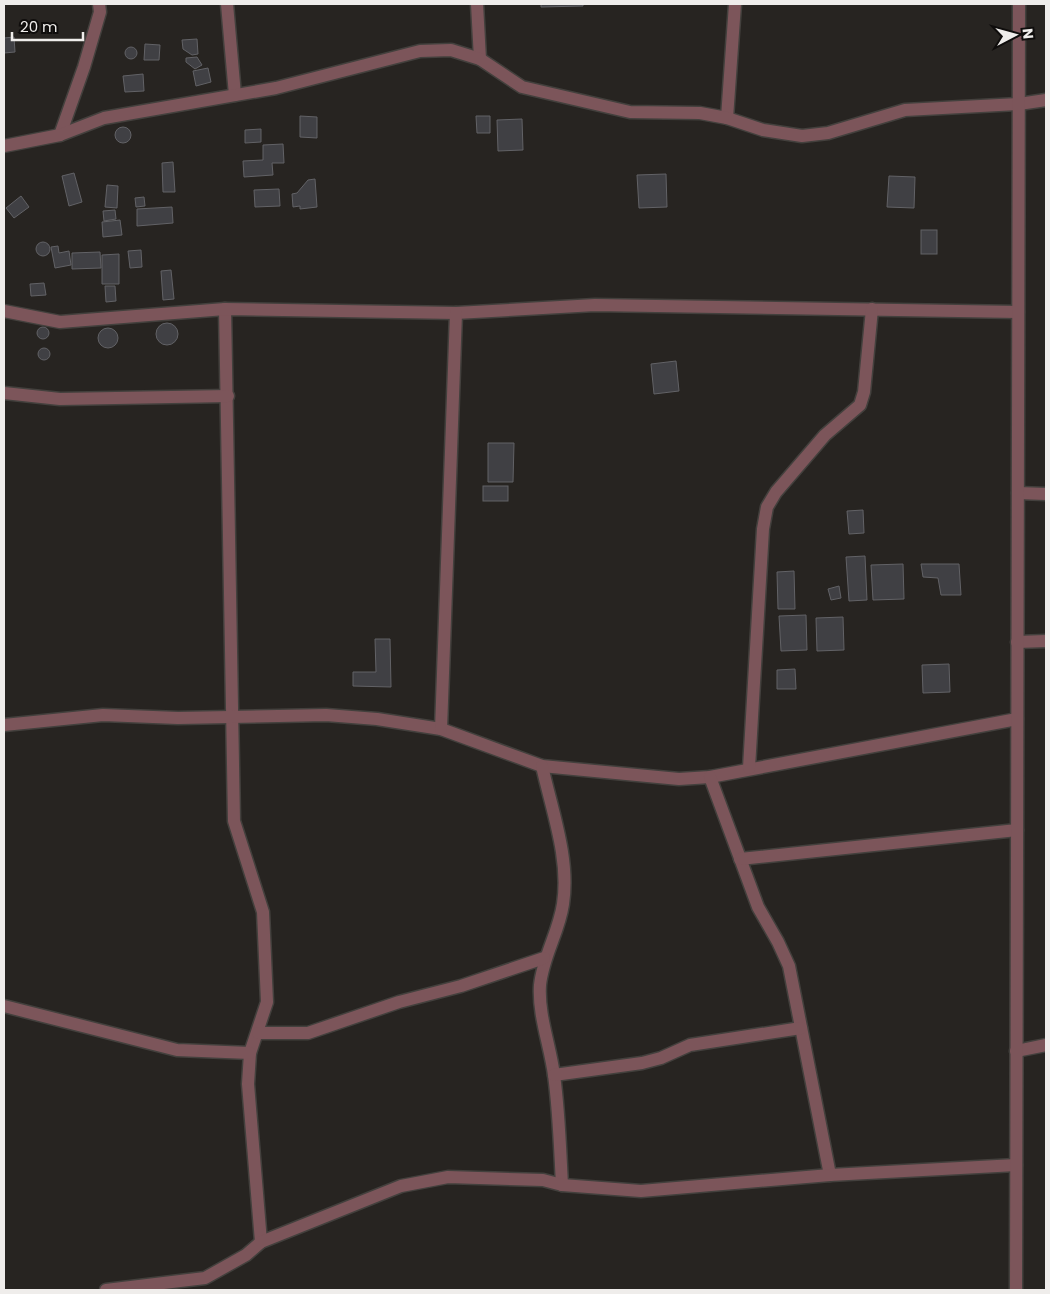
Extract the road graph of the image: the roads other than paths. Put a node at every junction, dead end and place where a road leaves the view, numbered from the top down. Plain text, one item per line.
1 (99, 4) edge
2 (227, 4) edge
3 (478, 4) edge
4 (735, 4) edge
5 (1019, 4) edge
6 (480, 59) junction
7 (235, 95) junction
8 (1046, 100) edge
9 (1019, 104) junction
10 (727, 118) junction
11 (60, 135) junction
12 (4, 146) edge
13 (225, 309) junction
14 (872, 309) junction
15 (4, 311) edge
16 (1018, 312) junction
17 (456, 313) junction
18 (4, 393) edge
19 (228, 396) junction
20 (1018, 492) junction
21 (1046, 494) edge
22 (1046, 641) edge
23 (1017, 642) junction
24 (231, 717) junction
25 (1017, 719) junction
26 (4, 725) edge
27 (442, 729) junction
28 (542, 766) junction
29 (749, 768) junction
30 (710, 777) junction
31 (1017, 830) junction
32 (740, 859) junction
33 (544, 958) junction
34 (4, 1006) edge
35 (801, 1028) junction
36 (258, 1033) junction
37 (1046, 1045) edge
38 (1016, 1051) junction
39 (250, 1053) junction
40 (554, 1075) junction
41 (1016, 1165) junction
42 (830, 1175) junction
43 (562, 1184) junction
44 (260, 1242) junction
45 (106, 1290) edge
46 (1016, 1290) edge

1 - 11 street
2 - 7 street
3 - 6 street
4 - 10 street
5 - 9 street
6 - 7 street
6 - 10 street
7 - 11 street
8 - 9 street
9 - 10 street
9 - 16 street
11 - 12 street
13 - 15 street
13 - 17 street
13 - 19 street
14 - 16 street
14 - 17 street
14 - 29 street
16 - 20 street
17 - 27 street
18 - 19 street
19 - 24 street
20 - 21 street
20 - 23 street
22 - 23 street
23 - 25 street
24 - 26 street
24 - 27 street
24 - 36 street
25 - 29 street
25 - 31 street
27 - 28 street
28 - 30 street
28 - 33 street
29 - 30 street
30 - 32 street
31 - 32 street
31 - 38 street
32 - 35 street
33 - 36 street
33 - 40 street
34 - 39 street
35 - 40 street
35 - 42 street
36 - 39 street
37 - 38 street
38 - 41 street
39 - 44 street
40 - 43 street
41 - 42 street
41 - 46 street
42 - 43 street
43 - 44 street
44 - 45 street

